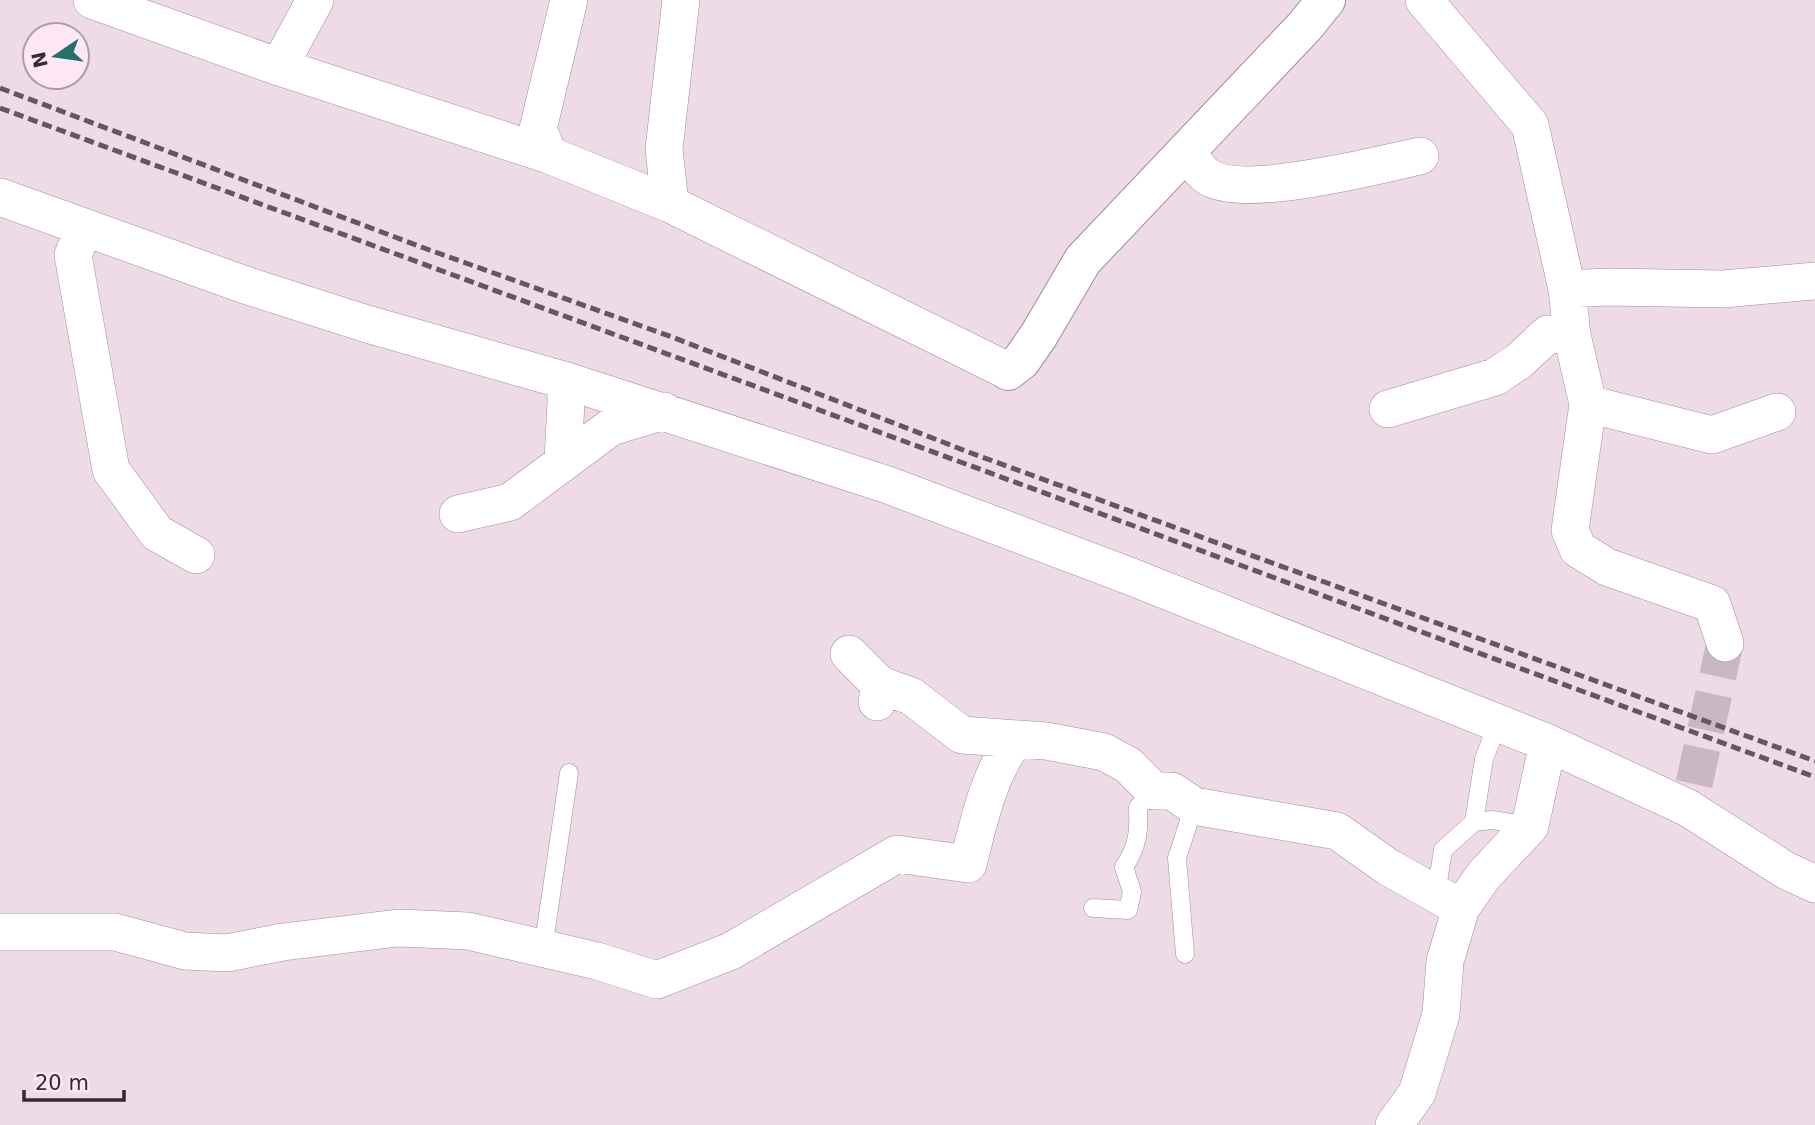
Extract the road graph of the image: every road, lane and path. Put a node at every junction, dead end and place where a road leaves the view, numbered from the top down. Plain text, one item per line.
1 (92, 0) edge
2 (315, 0) edge
3 (569, 0) edge
4 (681, 0) edge
5 (1326, 0) edge
6 (1423, 0) edge
7 (279, 67) junction
8 (1186, 151) junction
9 (549, 155) junction
10 (1420, 156) dead end
11 (0, 197) edge
12 (670, 204) junction
13 (84, 228) junction
14 (1815, 281) edge
15 (1567, 289) junction
16 (1572, 335) junction
17 (1008, 371) joint
18 (568, 381) junction
19 (1588, 404) junction
20 (1388, 409) dead end
21 (664, 411) junction
22 (1777, 412) dead end
23 (563, 461) junction
24 (458, 514) dead end
25 (196, 555) dead end
26 (1725, 643) tunnel mouth
27 (849, 654) dead end
28 (1498, 722) junction
29 (1015, 740) junction
30 (1548, 743) junction
31 (569, 773) dead end
32 (1154, 791) junction
33 (1194, 806) junction
34 (1475, 822) junction
35 (1530, 826) junction
36 (1815, 884) edge
37 (1448, 901) junction
38 (1093, 908) dead end
39 (0, 932) edge
40 (543, 949) junction
41 (1185, 954) dead end
42 (1394, 1125) edge

1 - 7 street
2 - 7 street
3 - 9 street
4 - 12 street
5 - 8 street
6 - 15 street
7 - 9 street
8 - 10 street
8 - 17 street
9 - 12 street
11 - 13 street
12 - 17 street
13 - 18 street
13 - 25 street
14 - 15 street
15 - 16 street
16 - 19 street
16 - 20 street
18 - 21 street
18 - 23 street
19 - 22 street
19 - 26 street
21 - 23 street
21 - 28 street
23 - 24 street
27 - 29 street
28 - 30 street
28 - 34 lane
29 - 32 street
29 - 40 street
30 - 35 street
30 - 36 street
31 - 40 lane
32 - 33 street
32 - 38 lane
33 - 37 street
33 - 41 lane
34 - 35 lane
34 - 37 lane
35 - 37 street
37 - 42 street
39 - 40 street

